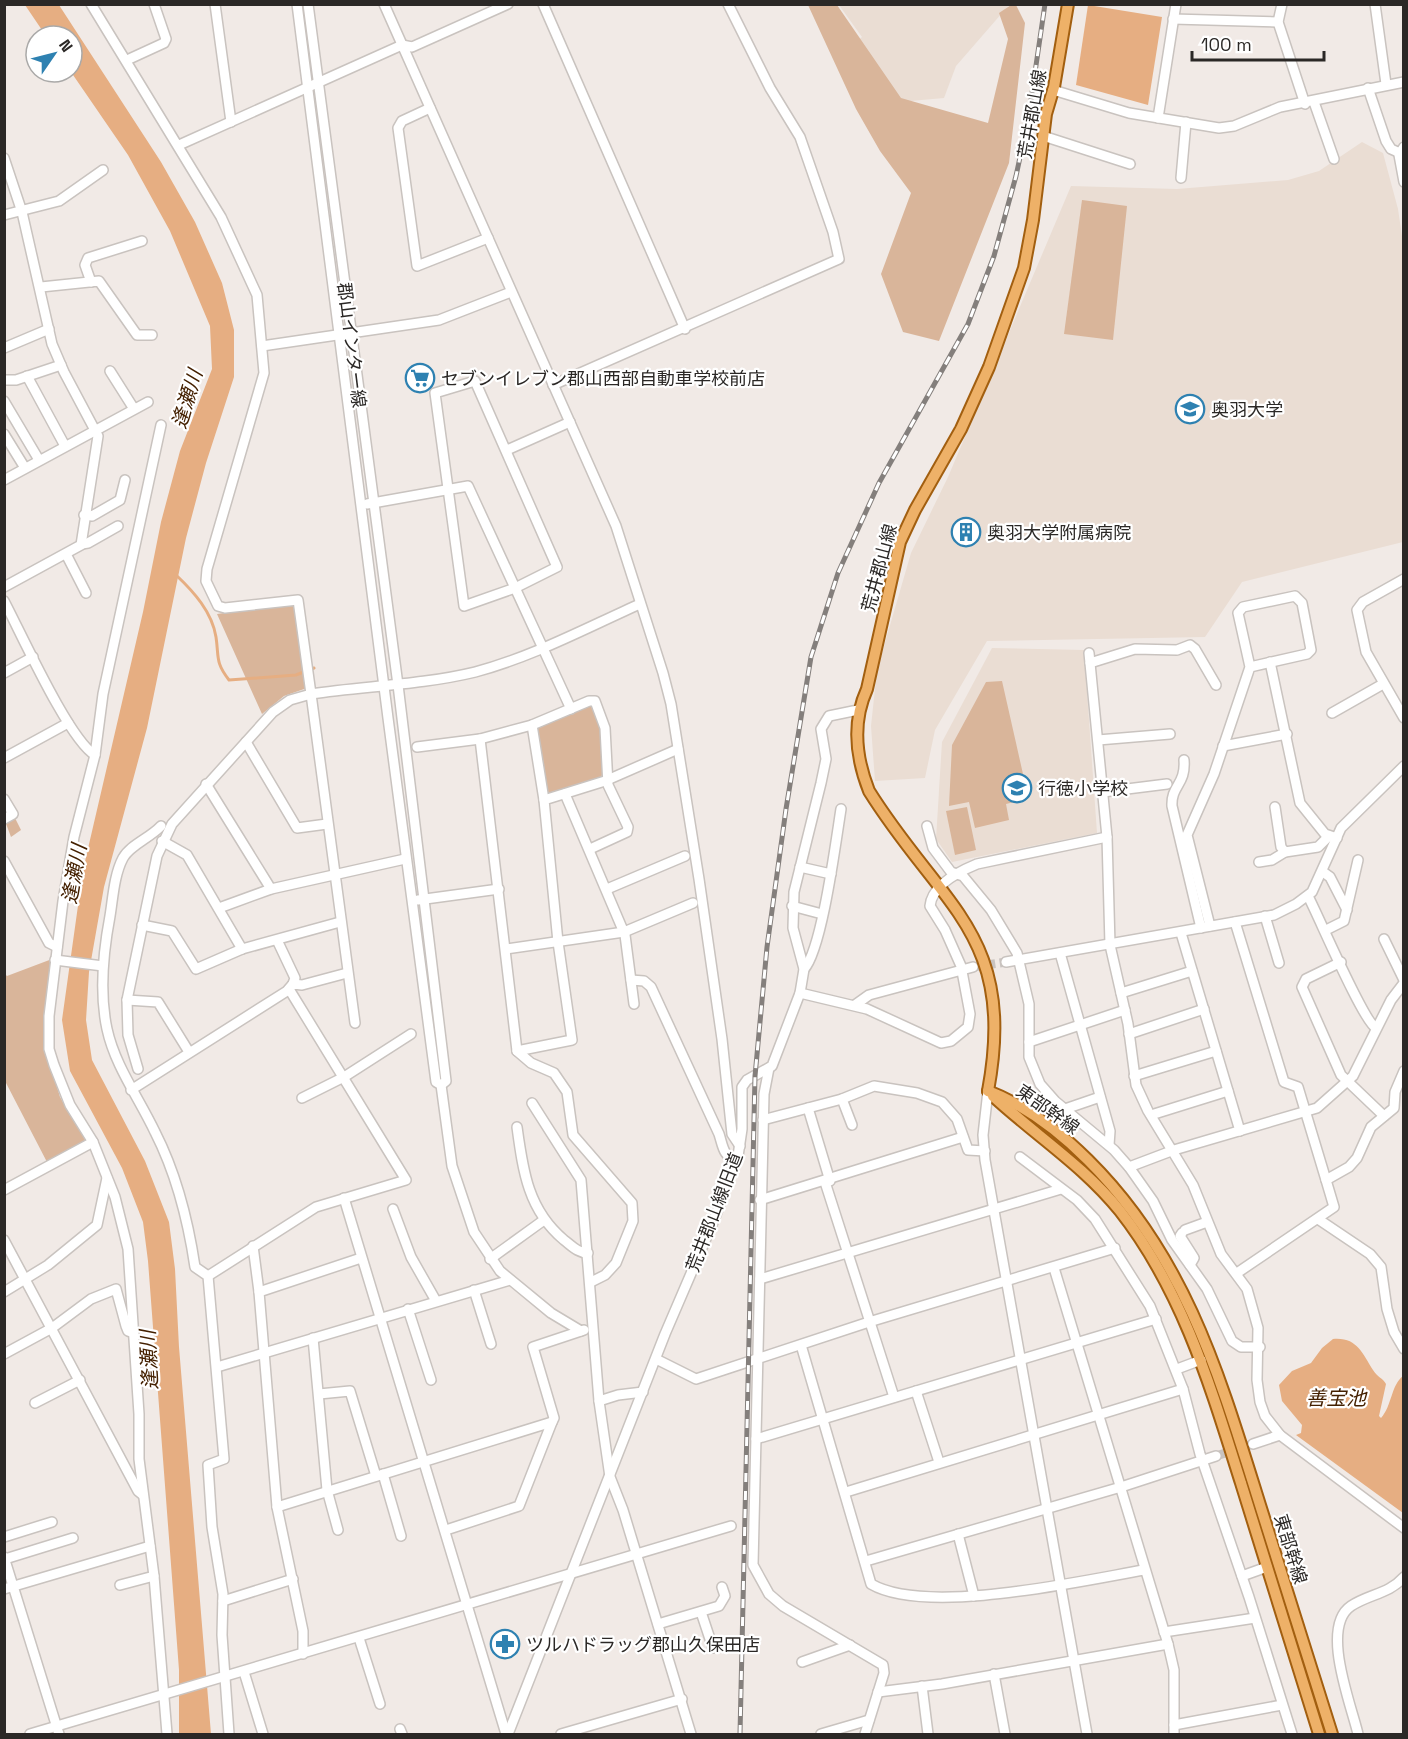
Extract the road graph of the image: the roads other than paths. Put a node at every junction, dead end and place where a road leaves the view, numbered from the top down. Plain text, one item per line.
1 (91, 4) edge
2 (154, 4) edge
3 (215, 4) edge
4 (297, 4) edge
5 (308, 4) edge
6 (384, 4) edge
7 (508, 4) edge
8 (543, 4) edge
9 (728, 4) edge
10 (1068, 4) edge
11 (1176, 4) edge
12 (1282, 4) edge
13 (1375, 4) edge
14 (1173, 19) junction
15 (1278, 22) junction
16 (402, 45) junction
17 (127, 60) junction
18 (319, 82) junction
19 (1404, 82) edge
20 (1386, 84) junction
21 (308, 87) junction
22 (1368, 88) junction
23 (1053, 90) junction
24 (1310, 103) junction
25 (430, 108) junction
26 (1158, 118) junction
27 (231, 122) junction
28 (1186, 122) junction
29 (1043, 136) junction
30 (178, 145) junction
31 (1402, 150) edge
32 (4, 158) edge
33 (1334, 159) dead end
34 (1130, 164) dead end
35 (103, 170) dead end
36 (1181, 178) dead end
37 (1404, 182) edge
38 (22, 212) junction
39 (4, 215) edge
40 (488, 238) junction
41 (142, 241) dead end
42 (91, 282) junction
43 (40, 287) junction
44 (511, 292) junction
45 (49, 329) junction
46 (686, 329) junction
47 (152, 335) dead end
48 (350, 335) junction
49 (339, 336) junction
50 (262, 346) junction
51 (4, 348) edge
52 (61, 365) junction
53 (110, 370) dead end
54 (27, 376) junction
55 (4, 380) edge
56 (554, 386) junction
57 (4, 401) edge
58 (148, 402) dead end
59 (134, 409) junction
60 (570, 422) junction
61 (161, 424) dead end
62 (96, 430) junction
63 (4, 434) edge
64 (65, 446) junction
65 (507, 450) junction
66 (39, 460) junction
67 (25, 468) junction
68 (4, 480) edge
69 (125, 480) dead end
70 (447, 492) junction
71 (373, 503) junction
72 (362, 505) junction
73 (84, 515) junction
74 (117, 526) dead end
75 (82, 543) junction
76 (66, 554) junction
77 (1404, 579) edge
78 (4, 587) edge
79 (515, 588) junction
80 (86, 593) dead end
81 (4, 601) edge
82 (640, 604) junction
83 (542, 648) junction
84 (33, 657) junction
85 (1270, 662) junction
86 (1250, 667) junction
87 (4, 673) edge
88 (1383, 684) junction
89 (398, 685) junction
90 (1216, 685) dead end
91 (386, 687) junction
92 (311, 694) junction
93 (571, 710) junction
94 (858, 710) junction
95 (1332, 713) dead end
96 (1404, 718) edge
97 (68, 723) junction
98 (532, 725) junction
99 (1287, 734) junction
100 (1170, 735) dead end
101 (480, 739) junction
102 (1098, 740) junction
103 (246, 742) junction
104 (417, 747) dead end
105 (1223, 747) junction
106 (678, 749) junction
107 (95, 755) junction
108 (4, 758) edge
109 (1184, 760) dead end
110 (1404, 766) edge
111 (608, 780) junction
112 (206, 784) junction
113 (1167, 784) dead end
114 (1103, 792) junction
115 (565, 794) junction
116 (4, 799) edge
117 (544, 800) junction
118 (1275, 807) dead end
119 (841, 809) dead end
120 (4, 819) edge
121 (327, 824) junction
122 (161, 826) dead end
123 (927, 826) dead end
124 (1107, 837) junction
125 (1333, 837) junction
126 (162, 841) junction
127 (590, 849) junction
128 (1285, 852) junction
129 (686, 856) dead end
130 (405, 859) junction
131 (1358, 860) dead end
132 (4, 861) edge
133 (1260, 862) dead end
134 (800, 867) junction
135 (1323, 872) junction
136 (831, 874) junction
137 (957, 874) junction
138 (334, 875) junction
139 (941, 886) junction
140 (499, 889) junction
141 (607, 889) junction
142 (271, 890) junction
143 (1308, 896) junction
144 (424, 899) junction
145 (411, 901) junction
146 (693, 903) dead end
147 (792, 906) junction
148 (219, 908) junction
149 (1347, 909) junction
150 (822, 914) junction
151 (1265, 916) junction
152 (340, 922) junction
153 (1235, 922) junction
154 (142, 925) junction
155 (1205, 927) junction
156 (1326, 930) junction
157 (624, 932) junction
158 (1181, 933) junction
159 (1384, 939) dead end
160 (277, 940) junction
161 (558, 942) junction
162 (1110, 945) junction
163 (57, 947) junction
164 (242, 949) junction
165 (506, 949) junction
166 (1060, 953) junction
167 (1019, 959) junction
168 (58, 960) junction
169 (1006, 962) tunnel mouth
170 (1341, 962) junction
171 (1279, 963) dead end
172 (103, 966) junction
173 (973, 967) tunnel mouth
174 (804, 969) junction
175 (963, 970) junction
176 (1192, 971) junction
177 (347, 973) junction
178 (632, 980) junction
179 (1404, 981) edge
180 (291, 987) junction
181 (800, 993) junction
182 (1121, 993) junction
183 (127, 1000) junction
184 (634, 1004) dead end
185 (855, 1005) junction
186 (1125, 1010) junction
187 (1204, 1010) junction
188 (355, 1023) dead end
189 (1081, 1023) junction
190 (1376, 1028) junction
191 (411, 1034) dead end
192 (1129, 1034) junction
193 (1029, 1042) junction
194 (517, 1051) junction
195 (1216, 1051) junction
196 (189, 1053) junction
197 (769, 1068) junction
198 (138, 1069) dead end
199 (1404, 1071) edge
200 (1134, 1076) junction
201 (344, 1077) junction
202 (1347, 1082) junction
203 (441, 1085) junction
204 (131, 1090) junction
205 (988, 1091) junction
206 (1228, 1091) junction
207 (1100, 1097) junction
208 (302, 1098) dead end
209 (842, 1099) junction
210 (532, 1103) dead end
211 (808, 1108) junction
212 (1065, 1109) junction
213 (1305, 1111) junction
214 (1151, 1115) junction
215 (1384, 1116) junction
216 (763, 1120) junction
217 (852, 1125) dead end
218 (517, 1127) dead end
219 (1240, 1131) junction
220 (963, 1137) junction
221 (93, 1142) junction
222 (1109, 1145) junction
223 (740, 1146) junction
224 (1174, 1150) junction
225 (984, 1151) junction
226 (1020, 1157) dead end
227 (736, 1160) junction
228 (1129, 1167) junction
229 (107, 1178) junction
230 (1326, 1180) junction
231 (827, 1181) junction
232 (1061, 1188) junction
233 (4, 1190) edge
234 (344, 1198) junction
235 (760, 1200) junction
236 (393, 1209) dead end
237 (994, 1210) junction
238 (1318, 1219) junction
239 (544, 1220) junction
240 (1207, 1222) junction
241 (1165, 1227) junction
242 (1152, 1236) junction
243 (4, 1240) edge
244 (253, 1246) junction
245 (1115, 1248) junction
246 (588, 1253) junction
247 (848, 1254) junction
248 (361, 1258) junction
249 (490, 1260) junction
250 (1190, 1265) junction
251 (1054, 1268) junction
252 (1237, 1273) junction
253 (208, 1276) junction
254 (25, 1279) junction
255 (760, 1279) junction
256 (510, 1280) junction
257 (591, 1282) junction
258 (1008, 1282) junction
259 (474, 1290) junction
260 (4, 1292) edge
261 (259, 1292) junction
262 (436, 1301) junction
263 (408, 1309) junction
264 (379, 1317) junction
265 (1156, 1319) junction
266 (869, 1322) junction
267 (594, 1327) junction
268 (52, 1328) junction
269 (581, 1331) junction
270 (134, 1333) junction
271 (313, 1338) junction
272 (1076, 1342) junction
273 (491, 1344) dead end
274 (801, 1345) junction
275 (1260, 1347) junction
276 (1404, 1349) edge
277 (264, 1353) junction
278 (4, 1354) edge
279 (1020, 1358) junction
280 (656, 1359) junction
281 (757, 1359) junction
282 (1201, 1360) junction
283 (217, 1367) junction
284 (1177, 1369) junction
285 (80, 1380) junction
286 (431, 1380) dead end
287 (1183, 1389) junction
288 (916, 1391) junction
289 (643, 1392) junction
290 (319, 1394) junction
291 (894, 1397) junction
292 (599, 1401) junction
293 (35, 1403) dead end
294 (1098, 1414) junction
295 (823, 1419) junction
296 (552, 1422) junction
297 (1034, 1434) junction
298 (1280, 1435) junction
299 (756, 1439) junction
300 (1253, 1444) tunnel mouth
301 (1216, 1456) tunnel mouth
302 (1202, 1460) junction
303 (939, 1462) junction
304 (423, 1463) junction
305 (379, 1475) junction
306 (610, 1477) junction
307 (1121, 1487) junction
308 (327, 1490) junction
309 (846, 1492) junction
310 (143, 1495) junction
311 (277, 1507) junction
312 (1047, 1507) junction
313 (52, 1522) dead end
314 (731, 1526) dead end
315 (1404, 1528) edge
316 (338, 1530) dead end
317 (446, 1530) junction
318 (958, 1534) junction
319 (401, 1536) dead end
320 (4, 1537) edge
321 (73, 1538) dead end
322 (150, 1546) junction
323 (636, 1554) junction
324 (5, 1558) edge
325 (866, 1561) junction
326 (1267, 1567) junction
327 (1144, 1570) junction
328 (572, 1574) junction
329 (154, 1576) junction
330 (1242, 1576) junction
331 (1404, 1577) edge
332 (293, 1579) junction
333 (120, 1585) dead end
334 (1061, 1585) junction
335 (9, 1587) edge
336 (722, 1587) dead end
337 (974, 1596) junction
338 (223, 1601) junction
339 (468, 1605) junction
340 (701, 1612) junction
341 (1255, 1618) junction
342 (658, 1624) junction
343 (1164, 1632) junction
344 (359, 1638) junction
345 (1168, 1644) junction
346 (850, 1645) junction
347 (713, 1648) dead end
348 (303, 1654) junction
349 (1074, 1659) junction
350 (802, 1662) dead end
351 (244, 1672) junction
352 (994, 1674) junction
353 (225, 1677) junction
354 (922, 1686) junction
355 (878, 1692) junction
356 (163, 1694) junction
357 (682, 1699) junction
358 (380, 1704) dead end
359 (1282, 1705) junction
360 (869, 1720) junction
361 (58, 1730) edge
362 (1174, 1730) edge
363 (30, 1734) edge
364 (167, 1734) edge
365 (230, 1734) edge
366 (263, 1734) edge
367 (507, 1734) edge
368 (561, 1734) edge
369 (691, 1734) edge
370 (821, 1734) edge
371 (865, 1734) edge
372 (928, 1734) edge
373 (1005, 1734) edge
374 (1087, 1734) edge
375 (1292, 1734) edge
376 (1319, 1734) edge
377 (1332, 1734) edge
378 (1358, 1734) edge

1 - 17 street
2 - 17 street
3 - 27 street
4 - 21 street
5 - 18 street, 郡山インター線
6 - 16 street
7 - 16 street
8 - 46 street
9 - 46 street
10 - 23 main road, 荒井郡山線
11 - 14 street
12 - 15 street
13 - 20 street
14 - 15 street
14 - 26 street
15 - 24 street
16 - 18 street
16 - 25 street
17 - 30 street
18 - 21 street
18 - 48 street, 郡山インター線
19 - 20 street
20 - 22 street
21 - 27 street
21 - 49 street
22 - 24 street
22 - 31 street
23 - 26 street
23 - 29 main road, 荒井郡山線
24 - 28 street
24 - 33 street
25 - 40 street
25 - 40 street
26 - 28 street
27 - 30 street
28 - 36 street
29 - 34 street
29 - 94 main road, 荒井郡山線
30 - 50 street
31 - 37 street
32 - 38 street
35 - 38 street
38 - 39 street
38 - 43 street
40 - 44 street
41 - 42 street
42 - 43 street
42 - 47 street
43 - 45 street
44 - 48 street
44 - 56 street
45 - 51 street
45 - 52 street
46 - 56 street
48 - 49 street
48 - 71 street, 郡山インター線
49 - 50 street
49 - 72 street
50 - 92 street
52 - 54 street
52 - 62 street
53 - 59 street
54 - 55 street
54 - 64 street
56 - 60 street
57 - 66 street
58 - 59 street
59 - 62 street
60 - 65 street
60 - 82 street
61 - 107 street
62 - 64 street
62 - 73 street
63 - 67 street
64 - 66 street
65 - 70 street
65 - 79 street
66 - 67 street
67 - 68 street
69 - 73 street
70 - 71 street
70 - 79 street
70 - 79 street
71 - 72 street
71 - 89 street, 郡山インター線
72 - 91 street
73 - 75 street
74 - 75 street
75 - 76 street
76 - 78 street
76 - 80 street
77 - 88 street
79 - 83 street
81 - 84 street
82 - 83 street
82 - 106 street
83 - 89 street
83 - 93 street
84 - 87 street
84 - 97 street
85 - 86 street
85 - 86 street
85 - 99 street
86 - 105 street
88 - 95 street
88 - 96 street
89 - 91 street
89 - 144 street, 郡山インター線
90 - 102 street
91 - 92 street
91 - 130 street
92 - 103 street
92 - 121 street
93 - 98 street
93 - 111 street
94 - 134 street
94 - 139 main road, 荒井郡山線
97 - 107 street
97 - 108 street
98 - 101 street
98 - 117 street
99 - 105 street
99 - 125 street
100 - 102 street
101 - 104 street
101 - 140 street
102 - 114 street
103 - 112 street
103 - 121 street
105 - 155 street
106 - 111 street
106 - 223 street
107 - 163 street
109 - 155 street
110 - 125 street
111 - 115 street
111 - 127 street
112 - 126 street
112 - 142 street
113 - 114 street
114 - 124 street
115 - 117 street
115 - 127 street
116 - 120 street
117 - 161 street
118 - 128 street
119 - 136 street
121 - 138 street
122 - 172 street
123 - 137 street
124 - 137 street
124 - 162 street
125 - 128 street
125 - 135 street
126 - 148 street
126 - 154 street
127 - 141 street
128 - 133 street
129 - 141 street
130 - 138 street
130 - 145 street
131 - 149 street
132 - 163 street
134 - 136 street
134 - 147 street
135 - 143 street
135 - 149 street
136 - 150 street
137 - 139 street
137 - 167 street
138 - 142 street
138 - 152 street
139 - 175 street
139 - 205 main road, 荒井郡山線
140 - 144 street
140 - 165 street
141 - 157 street
142 - 148 street
143 - 151 street
143 - 156 street
144 - 145 street
144 - 203 street, 郡山インター線
145 - 203 street
146 - 157 street
147 - 150 street
147 - 174 street
148 - 164 street
149 - 156 street
150 - 174 street
151 - 153 street
151 - 171 street
152 - 160 street
152 - 177 street
153 - 155 street
153 - 213 street
154 - 164 street
154 - 183 street
155 - 158 street
156 - 170 street
157 - 161 street
157 - 178 street
158 - 162 street
158 - 176 street
159 - 179 street
160 - 164 street
160 - 180 street
161 - 165 street
161 - 194 street
162 - 166 street
162 - 182 street
163 - 168 street
165 - 194 street
166 - 167 street
166 - 189 street
167 - 169 street
167 - 193 street
168 - 172 street
168 - 221 street
170 - 190 street
170 - 202 street
172 - 204 street
173 - 175 street
174 - 181 street
175 - 185 street
175 - 185 street
176 - 182 street
176 - 187 street
177 - 180 street
177 - 188 street
178 - 184 street
178 - 227 street
179 - 190 street
180 - 196 street
180 - 201 street
181 - 185 street
181 - 197 street
182 - 186 street
183 - 196 street
183 - 198 street
186 - 189 street
186 - 192 street
187 - 192 street
187 - 195 street
189 - 193 street
189 - 207 street
190 - 202 street
191 - 201 street
192 - 200 street
193 - 212 street
194 - 257 street
195 - 200 street
195 - 206 street
196 - 204 street
197 - 216 street
197 - 223 street, 荒井郡山線旧道
199 - 215 street
200 - 214 street
201 - 208 street
201 - 234 street
202 - 213 street
202 - 215 street
203 - 249 street
204 - 253 street
205 - 225 street
205 - 242 main road, 東部幹線
205 - 282 main road, 東部幹線
206 - 214 street
206 - 219 street
207 - 212 street
207 - 222 street
209 - 211 street
209 - 217 street
209 - 220 street
210 - 246 street
211 - 216 street
211 - 231 street
212 - 222 street
213 - 219 street
213 - 230 street
214 - 224 street
215 - 230 street
216 - 235 street
218 - 239 street
219 - 224 street
220 - 225 street
220 - 231 street
221 - 229 street
221 - 233 street
222 - 228 street
223 - 227 street, 荒井郡山線旧道
224 - 228 street
224 - 240 street
225 - 237 street
226 - 232 street
227 - 280 street, 荒井郡山線旧道
228 - 241 street
229 - 254 street
229 - 270 street
230 - 238 street
231 - 235 street
231 - 247 street
232 - 237 street
232 - 245 street
234 - 244 street
234 - 248 street
235 - 255 street
236 - 262 street
237 - 247 street
237 - 258 street
238 - 252 street
238 - 276 street
239 - 246 street
239 - 249 street
240 - 250 street
240 - 252 street
241 - 242 street
241 - 250 street
242 - 377 main road, 東部幹線
243 - 254 street
244 - 253 street
244 - 261 street
245 - 251 street
245 - 265 street
246 - 257 street
247 - 255 street
247 - 266 street
248 - 261 street
248 - 264 street
249 - 256 street
250 - 275 street
251 - 258 street
251 - 272 street
252 - 275 street
253 - 283 street
254 - 260 street
254 - 268 street
255 - 281 street
256 - 259 street
256 - 269 street
257 - 267 street
258 - 266 street
258 - 279 street
259 - 262 street
259 - 273 street
261 - 277 street
262 - 263 street
263 - 264 street
263 - 286 street
264 - 271 street
264 - 304 street
265 - 272 street
265 - 284 street
266 - 274 street
266 - 291 street
267 - 269 street
267 - 292 street
268 - 270 street
268 - 278 street
268 - 285 street
269 - 296 street
270 - 310 street
271 - 277 street
271 - 290 street
272 - 279 street
272 - 294 street
274 - 281 street
274 - 295 street
275 - 298 street
277 - 283 street
277 - 311 street
279 - 288 street
279 - 297 street
280 - 281 street
280 - 289 street, 荒井郡山線旧道
281 - 299 street
282 - 284 street
282 - 326 main road, 東部幹線
283 - 338 street
284 - 287 street
285 - 293 street
285 - 310 street
287 - 294 street
287 - 302 street
288 - 291 street
288 - 303 street
289 - 292 street
289 - 306 street, 荒井郡山線旧道
290 - 305 street
290 - 308 street
291 - 295 street
292 - 306 street
294 - 297 street
294 - 307 street
295 - 299 street
295 - 309 street
296 - 304 street
296 - 317 street
297 - 303 street
297 - 312 street
298 - 300 street
298 - 315 street
299 - 346 street
301 - 302 street
302 - 307 street
302 - 330 street
303 - 309 street
304 - 305 street
304 - 317 street
305 - 308 street
305 - 319 street
306 - 323 street
306 - 328 street, 荒井郡山線旧道
307 - 312 street
307 - 327 street
308 - 311 street
308 - 316 street
309 - 325 street
310 - 322 street
311 - 332 street
312 - 318 street
312 - 334 street
313 - 320 street
314 - 323 street
317 - 339 street
318 - 325 street
318 - 337 street
321 - 324 street
322 - 329 street
322 - 335 street
323 - 328 street
323 - 342 street
324 - 335 street
325 - 337 street
326 - 330 street
326 - 376 main road, 東部幹線
327 - 334 street
327 - 343 street
328 - 339 street
328 - 367 street, 荒井郡山線旧道
329 - 333 street
329 - 356 street
330 - 341 street
331 - 378 street
332 - 338 street
332 - 348 street
334 - 337 street
334 - 349 street
335 - 361 street
336 - 340 street
338 - 353 street
339 - 344 street
339 - 367 street
340 - 342 street
340 - 347 street
341 - 343 street
341 - 359 street
342 - 357 street
343 - 345 street
344 - 348 street
344 - 358 street
345 - 349 street
345 - 362 street
346 - 350 street
346 - 355 street
348 - 351 street
349 - 352 street
349 - 374 street
351 - 353 street
351 - 366 street
352 - 354 street
352 - 373 street
353 - 356 street
353 - 365 street
354 - 355 street
354 - 372 street
355 - 360 street
356 - 361 street
356 - 364 street
357 - 368 street
357 - 369 street
359 - 362 street
359 - 375 street
360 - 370 street
360 - 371 street
361 - 363 street

